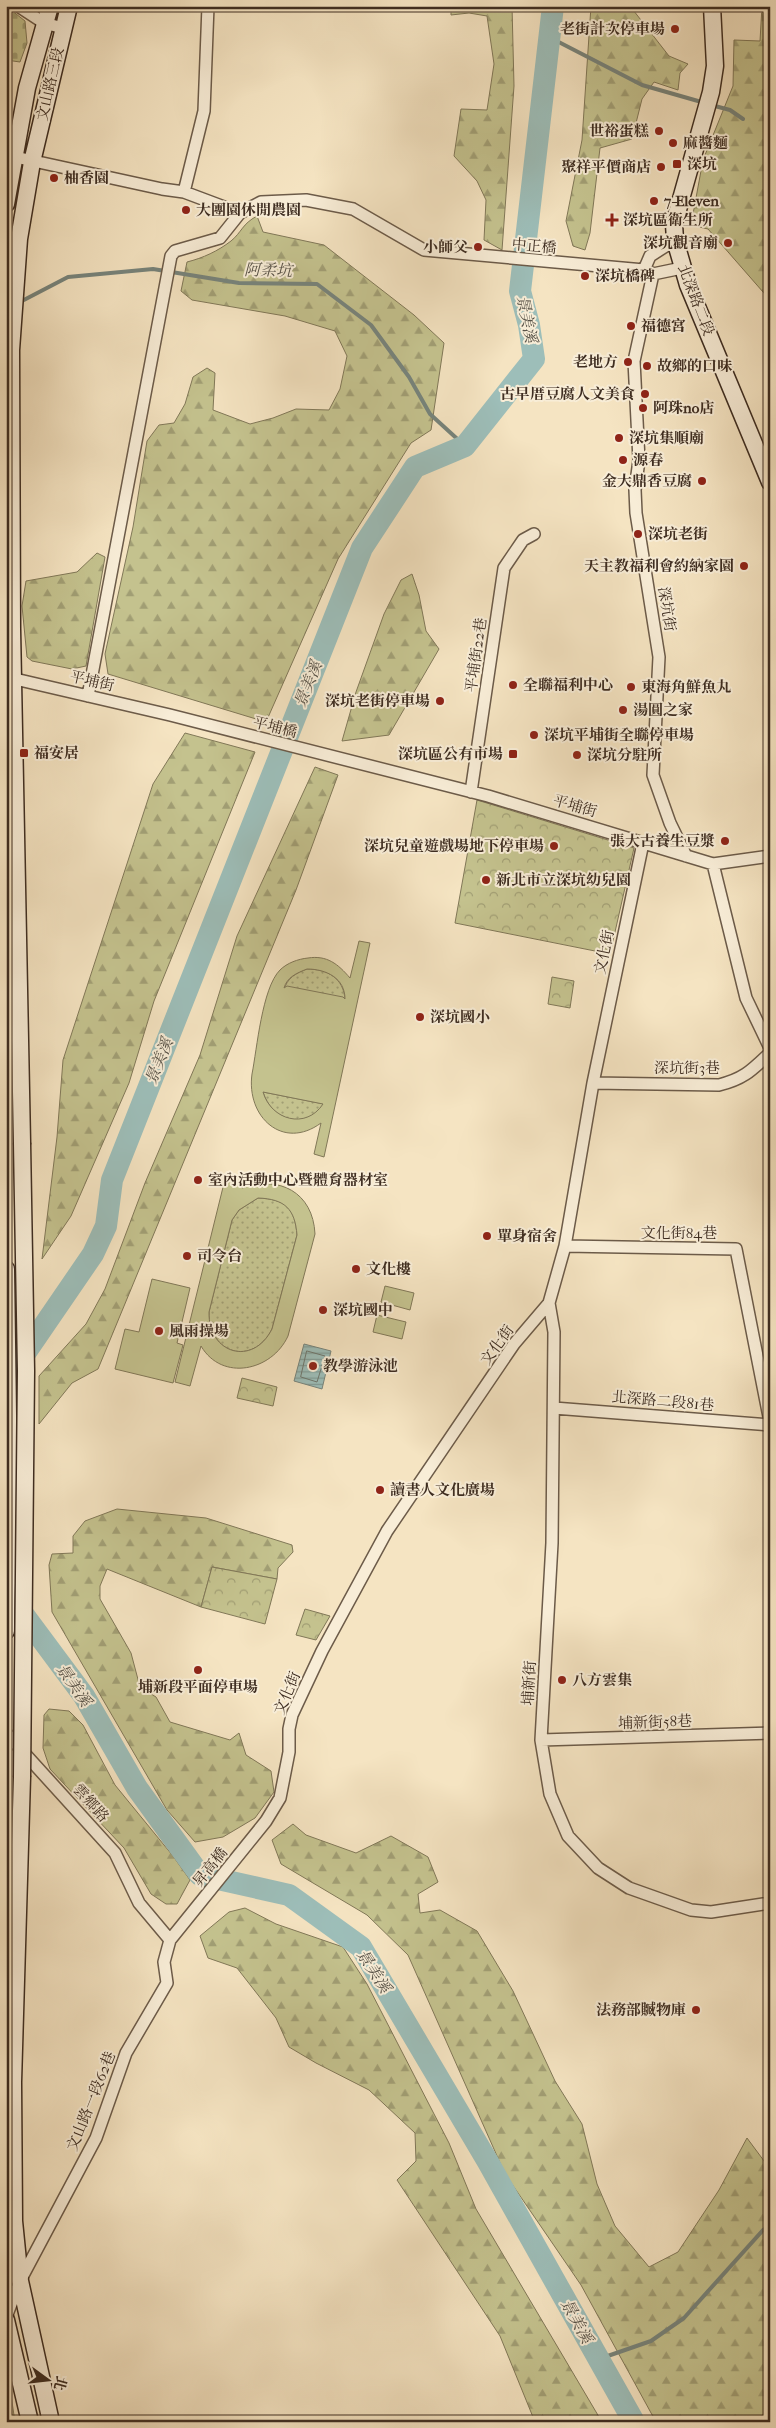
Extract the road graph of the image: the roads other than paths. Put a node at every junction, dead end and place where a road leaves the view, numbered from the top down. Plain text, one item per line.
1 (18, 6) edge
2 (50, 6) edge
3 (69, 6) edge
4 (208, 6) edge
5 (712, 6) edge
6 (44, 23) junction
7 (63, 28) junction
8 (10, 156) edge
9 (32, 162) junction
10 (184, 192) junction
11 (6, 204) edge
12 (240, 213) junction
13 (675, 240) junction
14 (682, 268) junction
15 (648, 272) junction
16 (770, 482) edge
17 (534, 534) dead end
18 (11, 679) edge
19 (88, 696) junction
20 (170, 715) joint
21 (372, 767) joint
22 (471, 792) junction
23 (643, 843) junction
24 (686, 856) junction
25 (770, 856) edge
26 (713, 864) junction
27 (770, 1048) edge
28 (770, 1053) edge
29 (593, 1083) junction
30 (565, 1246) junction
31 (6, 1269) edge
32 (549, 1303) junction
33 (554, 1408) junction
34 (770, 1424) edge
35 (6, 1631) edge
36 (6, 1733) edge
37 (770, 1733) edge
38 (541, 1740) junction
39 (266, 1821) joint
40 (770, 1903) edge
41 (173, 1935) junction
42 (20, 2281) junction
43 (6, 2318) edge
44 (30, 2422) edge
45 (51, 2422) edge

1 - 6 street
2 - 6 main road, 文山路三段
3 - 7 main road, 文山路三段
4 - 10 street
5 - 13 main road, 北深路二段
6 - 7 street
6 - 8 main road, 文山路三段
7 - 9 main road, 文山路三段
8 - 9 street
8 - 11 main road, 文山路三段
9 - 10 street
9 - 18 main road, 文山路三段
10 - 12 street
12 - 15 street, 中正橋
12 - 19 street
13 - 14 main road, 北深路二段
13 - 15 street, 深坑街
14 - 15 street
14 - 16 main road, 北深路二段
15 - 24 street, 深坑街
17 - 22 street, 平埔街22巷
18 - 19 street, 平埔街
18 - 42 main road, 文山路三段, bridge
19 - 20 street, 平埔街
20 - 21 street, 平埔橋
21 - 22 street, 平埔街
22 - 23 street, 平埔街
23 - 24 street, 平埔街
23 - 29 street, 文化街
24 - 26 street, 平埔街
25 - 26 street, 平埔街
26 - 27 street
28 - 29 street, 深坑街3巷
29 - 30 street, 文化街
30 - 32 street, 文化街
30 - 34 street, 文化街84巷
31 - 35 main road
32 - 33 street, 埔新街
32 - 39 street, 文化街
33 - 34 street, 北深路二段81巷
33 - 38 street, 埔新街
36 - 41 street, 雲鄉路
37 - 38 street, 埔新街58巷
38 - 40 street, 埔新街
39 - 41 street, 昇高橋
41 - 42 street, 文山路一段62巷
42 - 43 street, 文山路一段62巷
42 - 45 main road, 文山路三段
43 - 44 main road

